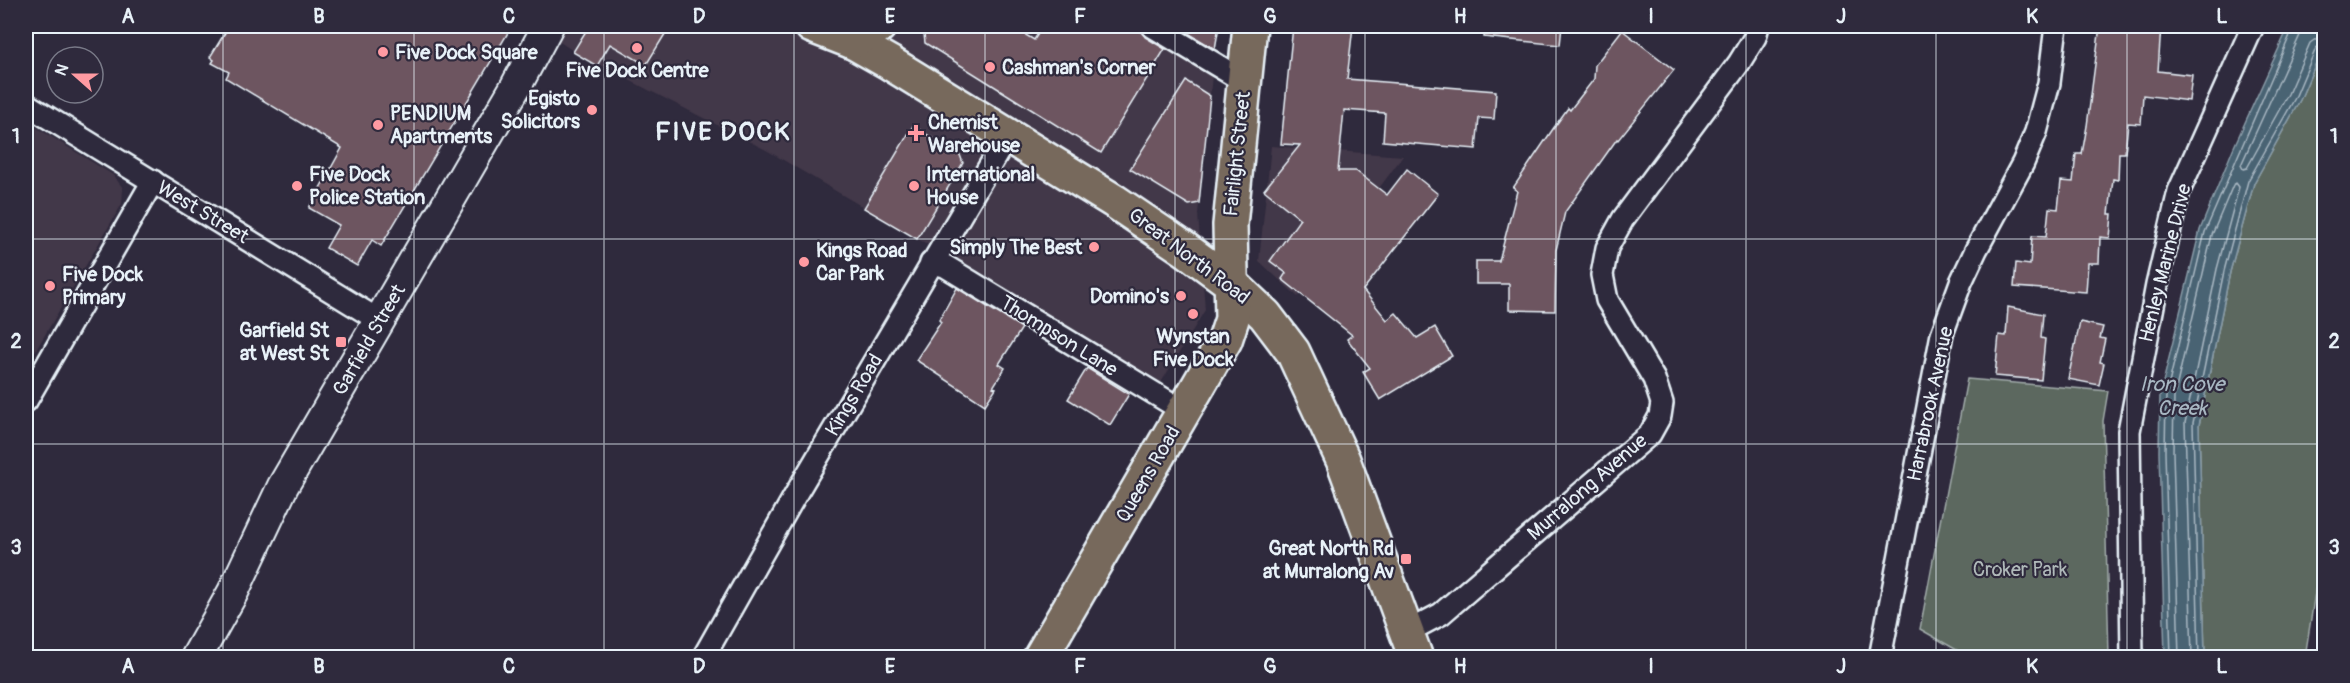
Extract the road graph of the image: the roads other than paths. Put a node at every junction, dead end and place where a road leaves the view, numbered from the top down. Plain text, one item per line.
1 (548, 26) edge
2 (812, 26) edge
3 (1152, 26) edge
4 (1251, 26) edge
5 (1758, 26) edge
6 (2056, 26) edge
7 (2253, 26) edge
8 (855, 30) edge
9 (1245, 82) junction
10 (26, 104) edge
11 (1008, 135) junction
12 (153, 181) junction
13 (931, 263) junction
14 (1231, 283) junction
15 (380, 321) junction
16 (26, 401) edge
17 (1185, 412) junction
18 (1412, 645) edge
19 (195, 657) edge
20 (703, 657) edge
21 (1040, 657) edge
22 (1880, 657) edge
23 (2132, 657) edge

1 - 15 street, Garfield Street
2 - 8 main road, Great North Road
3 - 9 street
4 - 9 main road, Fairlight Street
5 - 18 street, Murralong Avenue
6 - 22 street, Harrabrook Avenue
7 - 23 street, Henley Marine Drive
8 - 11 main road, Great North Road
9 - 14 main road, Fairlight Street
10 - 12 street, West Street
11 - 13 street, Kings Road
11 - 14 main road, Great North Road
12 - 15 street, West Street
12 - 16 street
13 - 17 street, Thompson Lane
13 - 20 street, Kings Road
14 - 17 main road, Queens Road
14 - 18 main road, Great North Road
15 - 19 street, Garfield Street
17 - 21 main road, Queens Road

